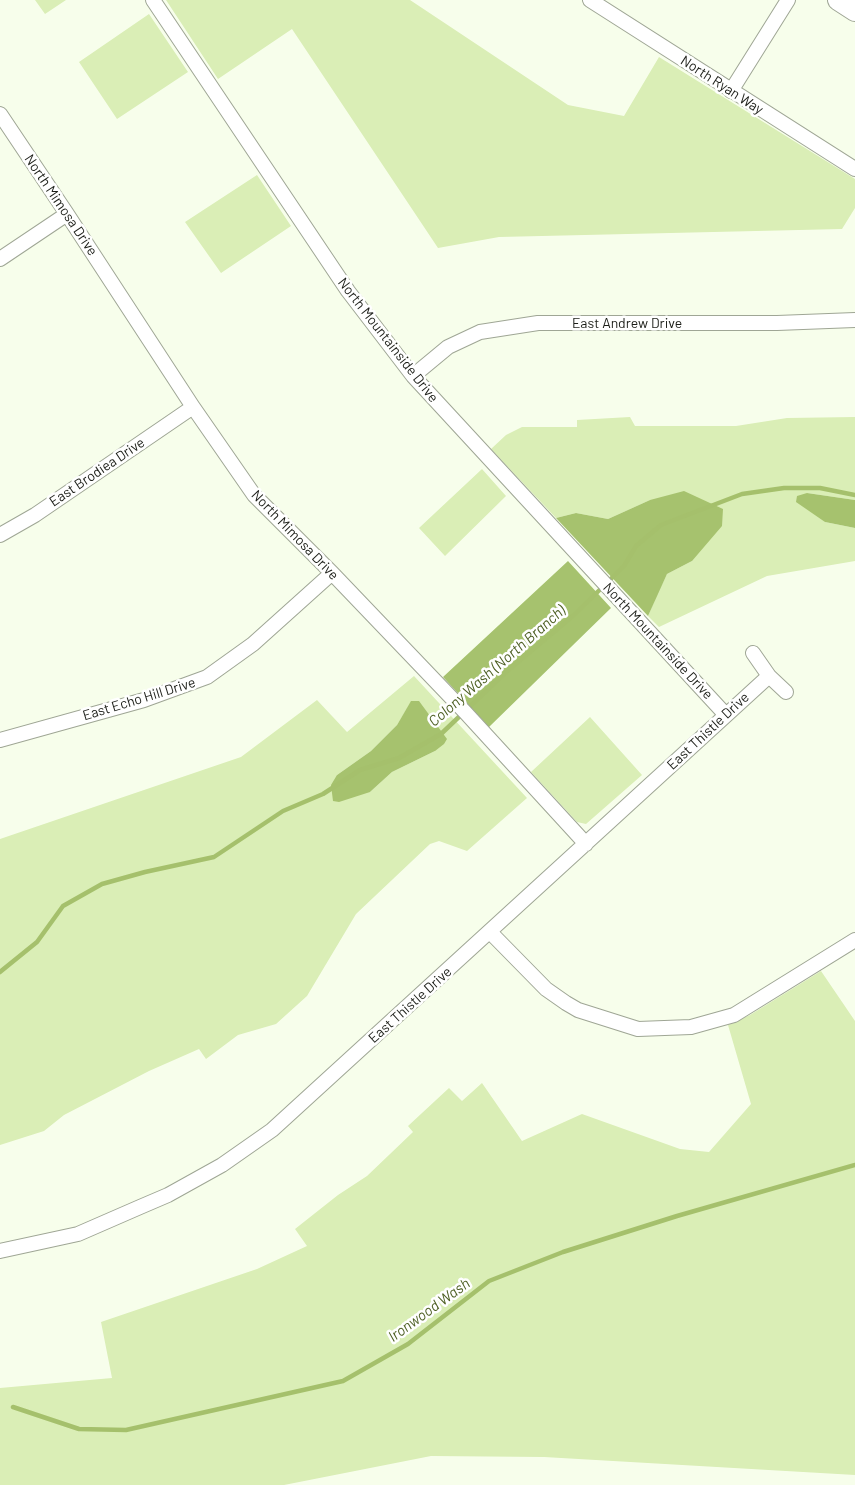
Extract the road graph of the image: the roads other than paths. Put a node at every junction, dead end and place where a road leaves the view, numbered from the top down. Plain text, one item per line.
1 (153, 0) edge
2 (590, 0) edge
3 (788, 0) edge
4 (838, 0) edge
5 (855, 11) edge
6 (731, 91) junction
7 (0, 114) edge
8 (855, 170) edge
9 (67, 214) junction
10 (0, 259) edge
11 (855, 320) edge
12 (413, 376) junction
13 (193, 407) junction
14 (0, 535) edge
15 (332, 573) junction
16 (753, 653) dead end
17 (768, 676) junction
18 (786, 692) dead end
19 (725, 714) junction
20 (0, 740) edge
21 (586, 844) junction
22 (490, 932) junction
23 (855, 940) edge
24 (0, 1252) edge

1 - 12 street, North Mountainside Drive
2 - 6 street, North Ryan Way
3 - 6 street
4 - 5 main road
6 - 8 street, North Ryan Way
7 - 9 street, North Mimosa Drive
9 - 10 street
9 - 13 street, North Mimosa Drive
11 - 12 street, East Andrew Drive
12 - 19 street, North Mountainside Drive
13 - 14 street, East Brodiea Drive
13 - 15 street, North Mimosa Drive
15 - 20 street, East Echo Hill Drive
15 - 21 street, North Mimosa Drive
16 - 17 street
17 - 18 street
17 - 19 street, East Thistle Drive
19 - 21 street, East Thistle Drive
21 - 22 street, East Thistle Drive
22 - 23 street
22 - 24 street, East Thistle Drive

